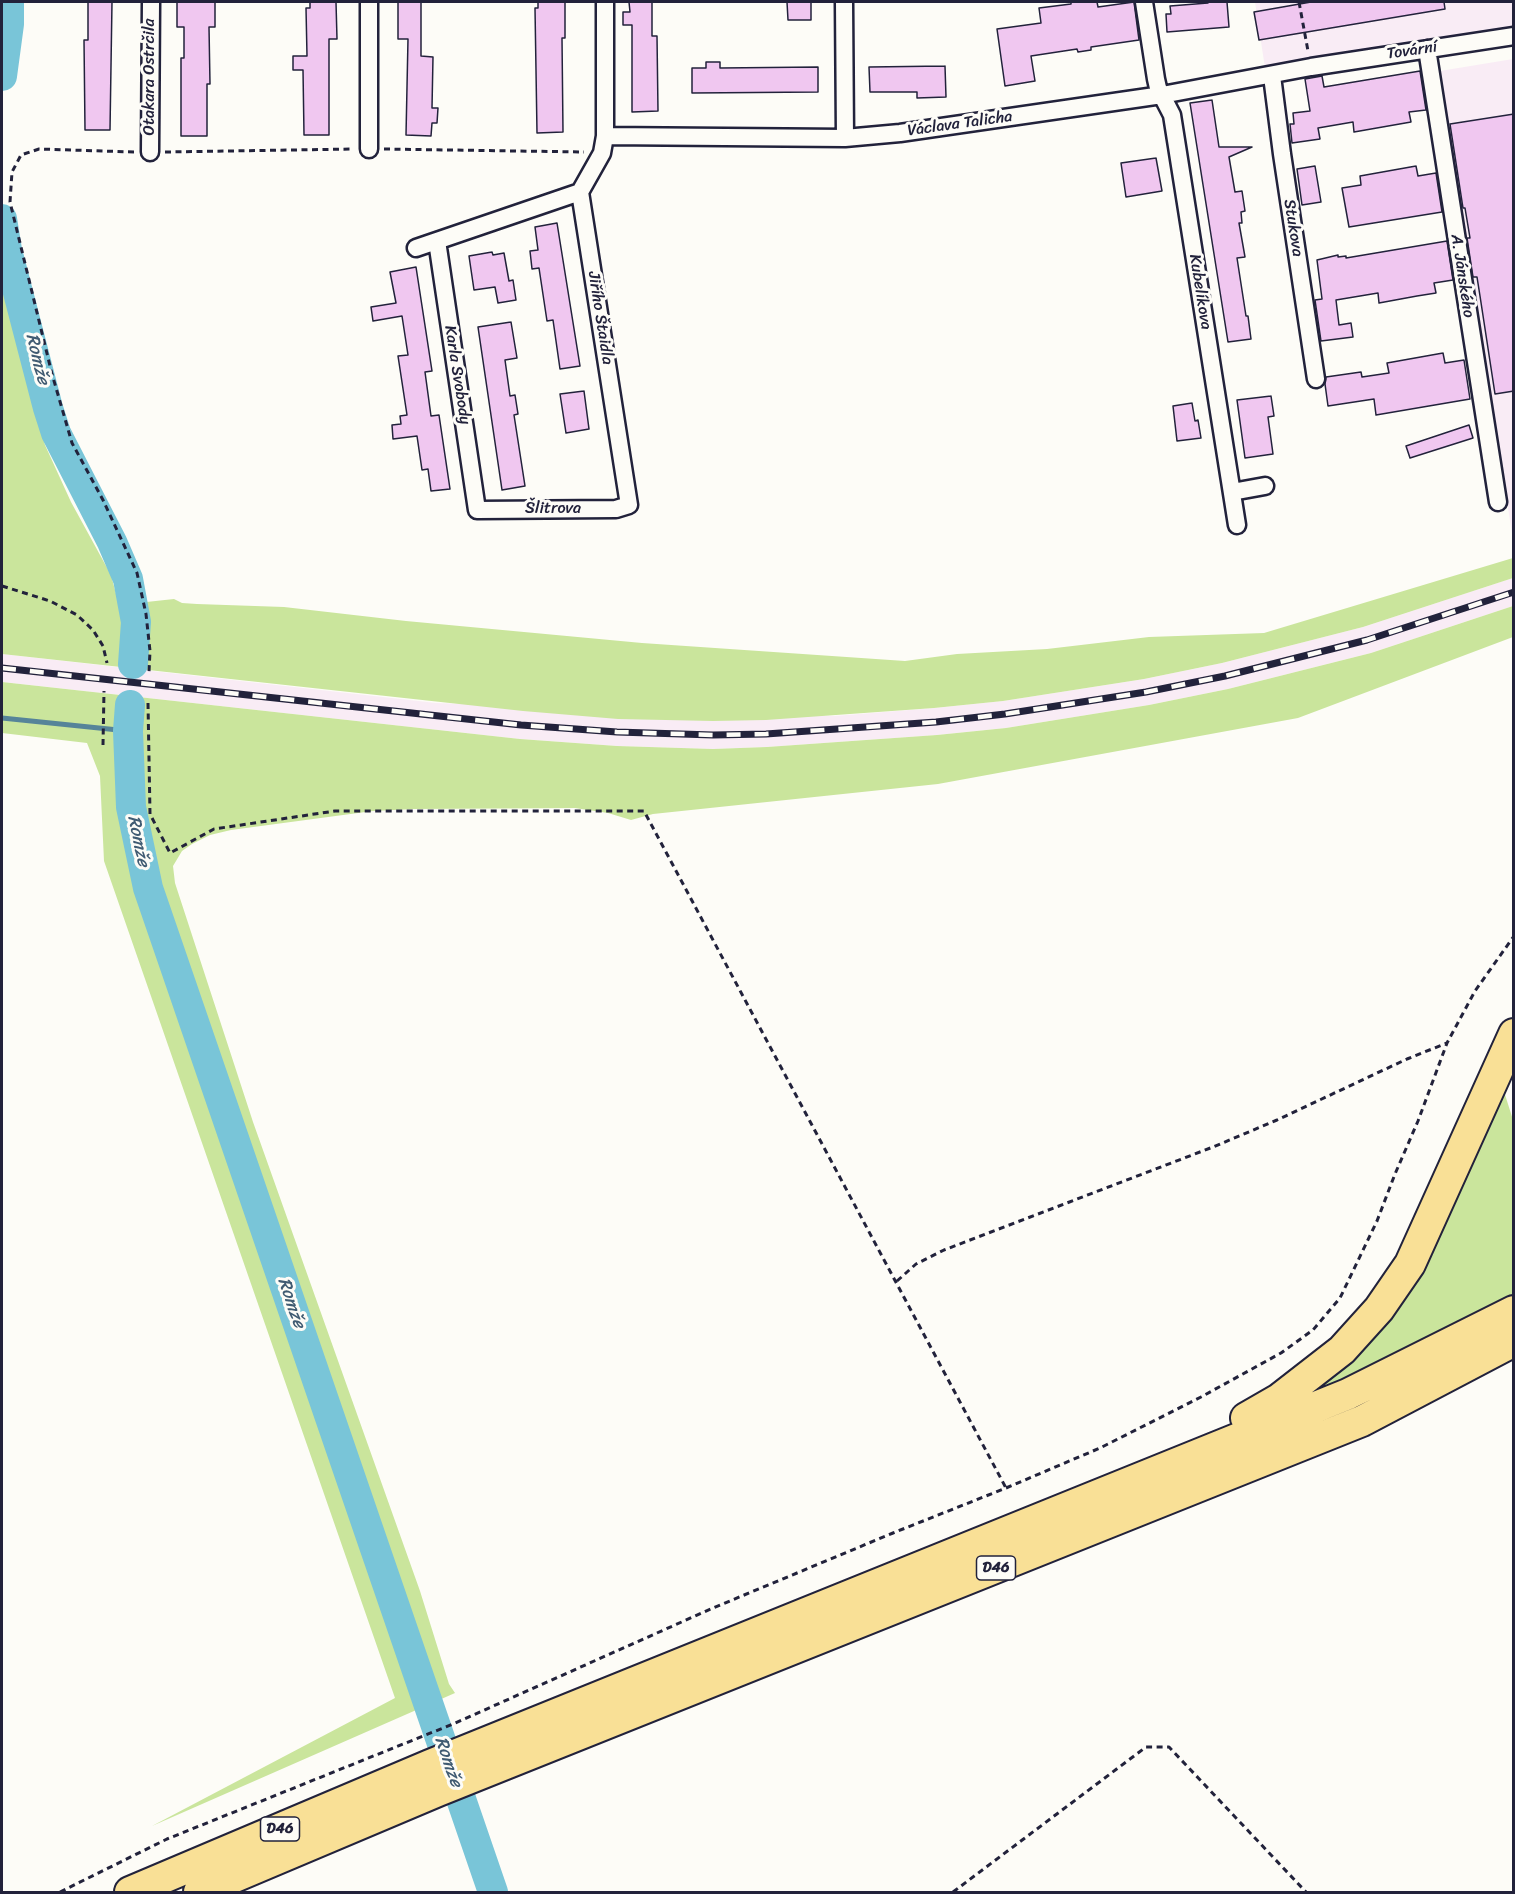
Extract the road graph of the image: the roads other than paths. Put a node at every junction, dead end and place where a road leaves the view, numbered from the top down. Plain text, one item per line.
1 (151, 2) edge
2 (369, 2) edge
3 (605, 2) edge
4 (844, 2) edge
5 (1144, 2) edge
6 (1514, 36) edge
7 (1427, 49) junction
8 (1311, 67) joint
9 (1272, 76) junction
10 (1162, 95) junction
11 (604, 136) junction
12 (845, 138) junction
13 (369, 149) road end
14 (150, 152) road end
15 (580, 192) junction
16 (437, 241) junction
17 (416, 248) dead end
18 (1316, 379) dead end
19 (1265, 486) dead end
20 (1232, 492) junction
21 (1498, 502) dead end
22 (629, 506) joint
23 (477, 510) joint
24 (1237, 525) dead end
25 (1514, 1034) edge
26 (1514, 1311) edge
27 (1514, 1341) edge
28 (1514, 1357) edge
29 (1362, 1421) junction
30 (1124, 1484) junction
31 (429, 1764) junction
32 (467, 1765) junction
33 (130, 1893) edge
34 (199, 1893) edge

1 - 14 street, Otakara Ostrčila
2 - 13 street
3 - 11 street
4 - 12 street
5 - 10 street, Kubelíkova
6 - 7 street, Tovární
7 - 8 street, Tovární
7 - 21 street, A. Jánského
8 - 9 street, Václava Talicha
9 - 10 street, Václava Talicha
9 - 18 street, Stukova
10 - 12 street, Václava Talicha
10 - 20 street, Kubelíkova
11 - 12 street, Václava Talicha
11 - 15 street
15 - 16 street
15 - 22 street, Jiřího Štaidla
16 - 17 street
16 - 23 street, Karla Svobody
19 - 20 street
20 - 24 street, Kubelíkova
22 - 23 street, Šlitrova
25 - 30 highway
26 - 30 highway, D46
27 - 29 highway, D46
28 - 29 highway
29 - 32 highway, D46
30 - 32 highway, D46
31 - 32 highway, D46
31 - 33 highway, D46
31 - 34 highway, D46

